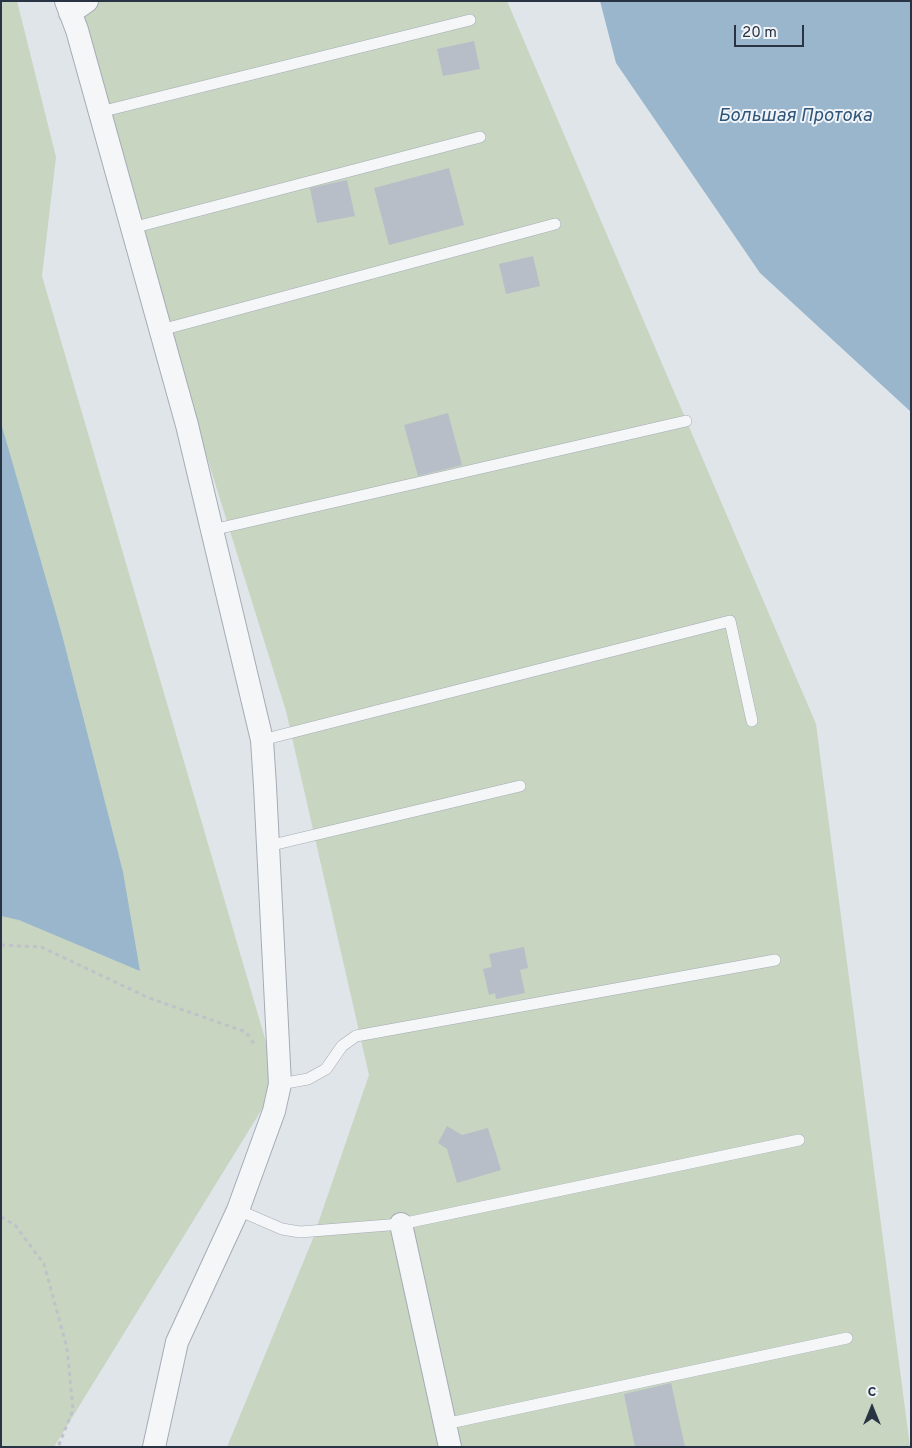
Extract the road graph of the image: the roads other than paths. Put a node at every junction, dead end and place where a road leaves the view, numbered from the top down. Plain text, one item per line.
1 (74, 5) edge
2 (470, 20) dead end
3 (100, 112) junction
4 (480, 137) dead end
5 (555, 224) dead end
6 (132, 228) junction
7 (161, 330) junction
8 (686, 421) dead end
9 (212, 530) junction
10 (752, 721) dead end
11 (262, 740) junction
12 (520, 786) dead end
13 (268, 846) junction
14 (776, 960) dead end
15 (280, 1084) junction
16 (799, 1140) dead end
17 (238, 1210) junction
18 (401, 1224) junction
19 (847, 1338) dead end
20 (445, 1424) junction
21 (154, 1447) edge
22 (450, 1447) edge

1 - 3 street
2 - 3 lane
3 - 6 street
4 - 6 lane
5 - 7 lane
6 - 7 street
7 - 9 street
8 - 9 lane
9 - 11 street
10 - 11 lane
11 - 13 street
12 - 13 lane
13 - 15 street
14 - 15 lane
15 - 17 street
16 - 18 lane
17 - 18 lane
17 - 21 street
18 - 20 street
19 - 20 lane
20 - 22 street

